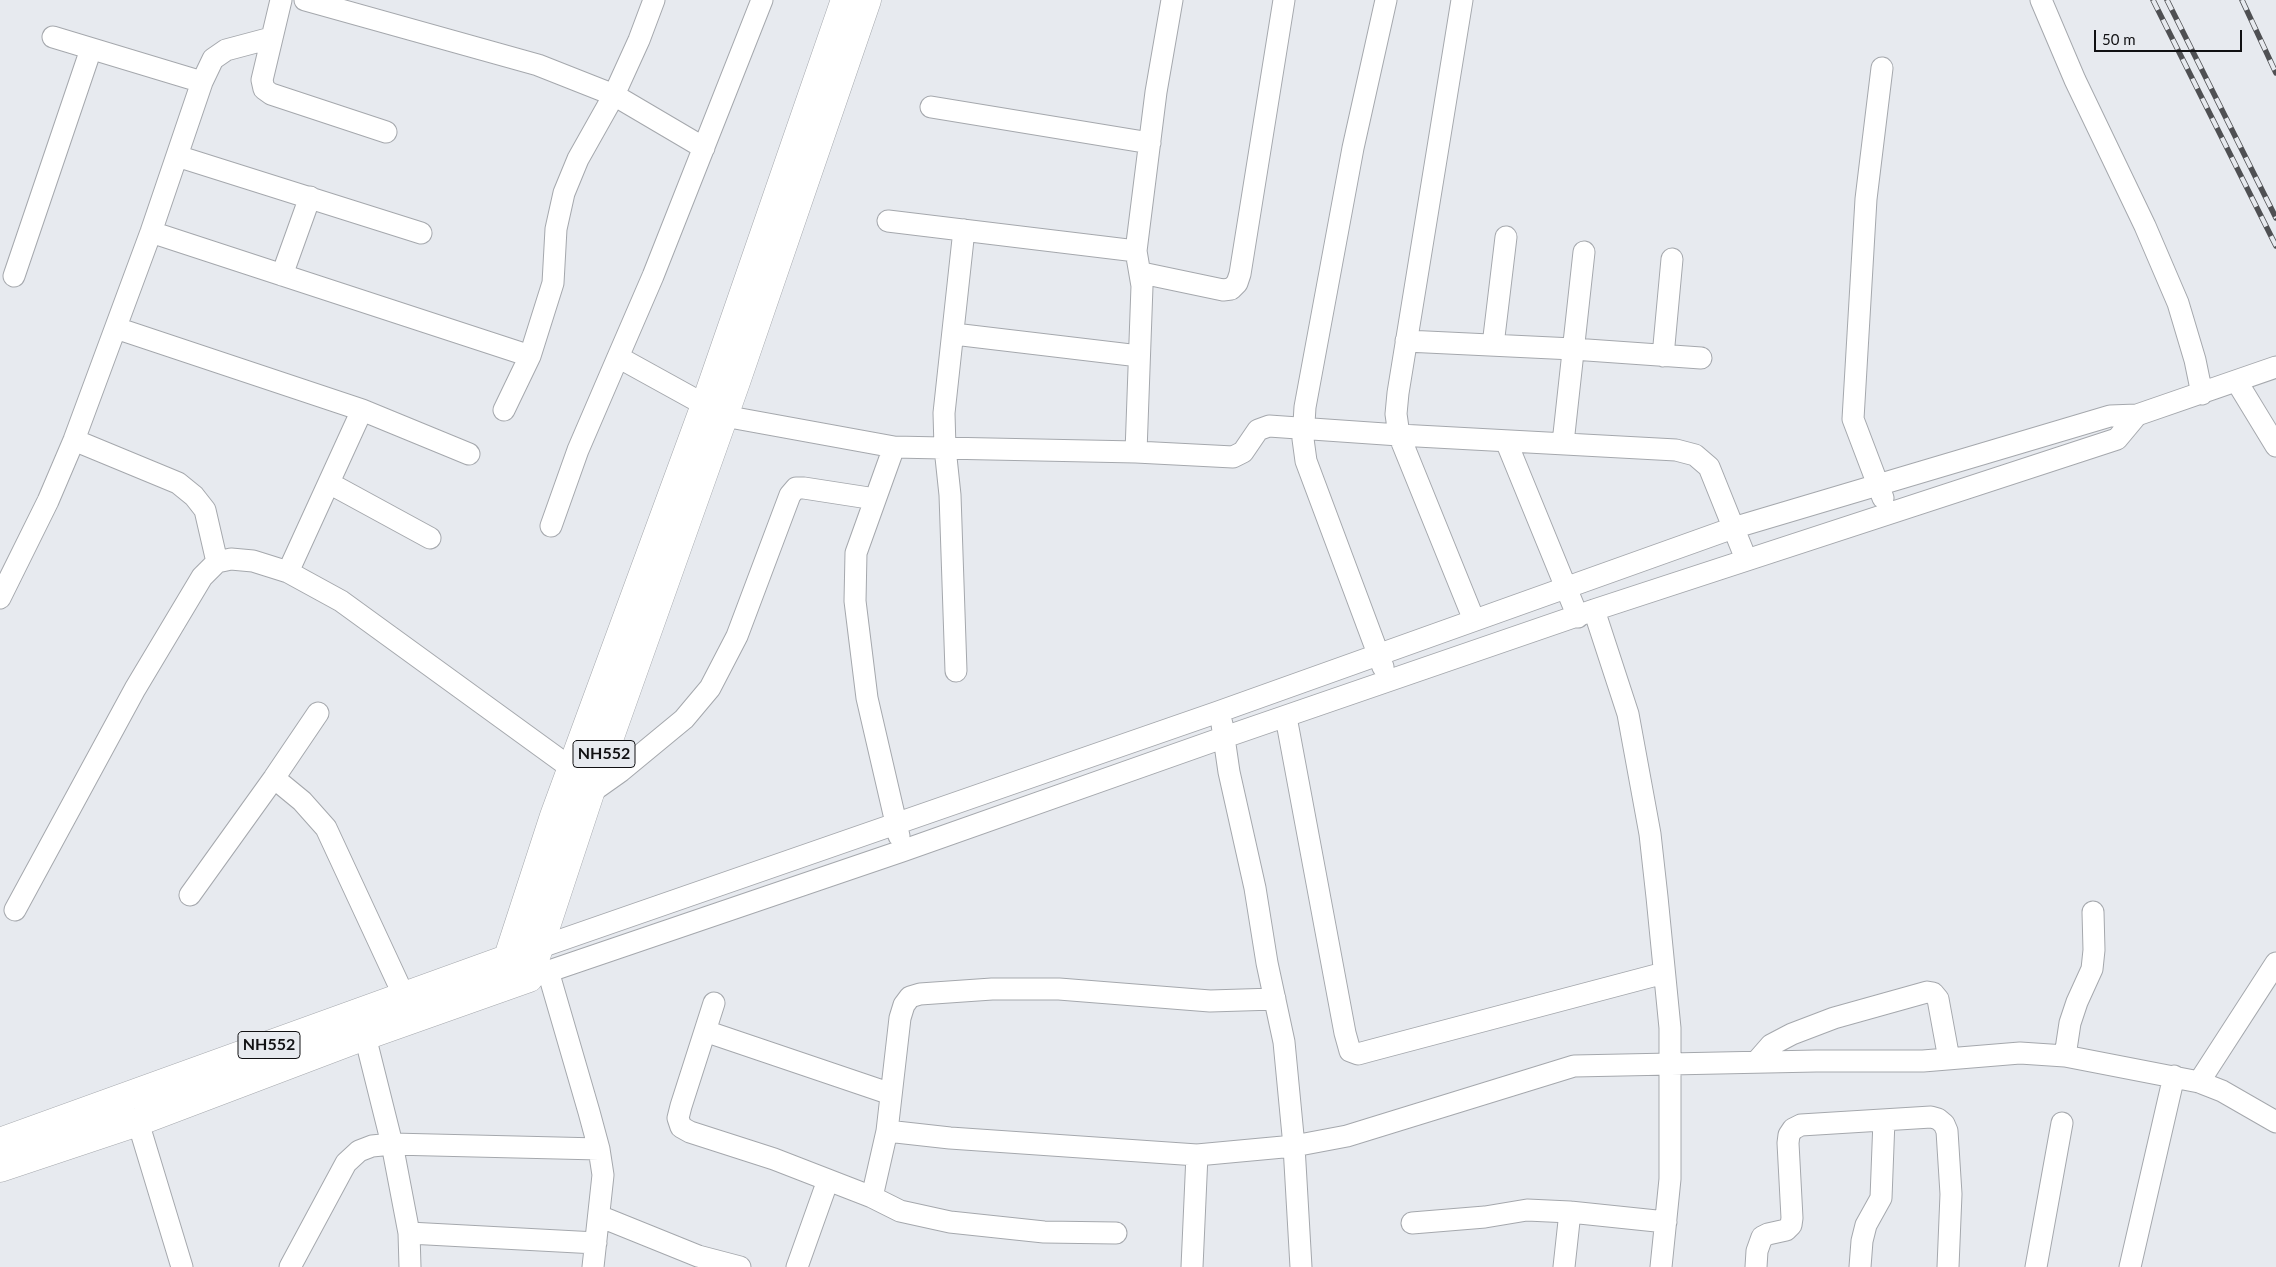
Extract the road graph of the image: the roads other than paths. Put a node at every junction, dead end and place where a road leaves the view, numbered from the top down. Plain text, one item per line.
1 (281, 0) edge
2 (305, 0) edge
3 (654, 0) edge
4 (762, 0) edge
5 (845, 0) edge
6 (867, 0) edge
7 (1172, 0) edge
8 (1284, 0) edge
9 (1386, 0) edge
10 (1462, 0) edge
11 (2041, 0) edge
12 (53, 38) dead end
13 (271, 38) junction
14 (91, 49) junction
15 (1882, 68) dead end
16 (202, 82) junction
17 (614, 95) junction
18 (931, 107) dead end
19 (386, 132) dead end
20 (1150, 143) junction
21 (704, 148) junction
22 (177, 156) junction
23 (310, 198) junction
24 (888, 221) dead end
25 (964, 230) junction
26 (151, 232) junction
27 (421, 232) dead end
28 (1506, 237) dead end
29 (1136, 251) junction
30 (1584, 252) dead end
31 (1672, 259) dead end
32 (1142, 273) junction
33 (282, 275) junction
34 (14, 276) dead end
35 (116, 328) junction
36 (954, 334) junction
37 (1406, 341) junction
38 (1493, 345) junction
39 (1573, 349) junction
40 (530, 356) junction
41 (1139, 356) junction
42 (1663, 356) junction
43 (618, 357) junction
44 (1701, 358) dead end
45 (2276, 367) edge
46 (2237, 382) junction
47 (2202, 394) junction
48 (362, 410) junction
49 (504, 410) dead end
50 (715, 411) junction
51 (2137, 415) junction
52 (1303, 427) junction
53 (1399, 435) junction
54 (74, 440) junction
55 (1506, 441) junction
56 (1562, 444) junction
57 (2276, 446) edge
58 (894, 447) junction
59 (945, 448) junction
60 (1136, 452) junction
61 (469, 454) dead end
62 (329, 483) junction
63 (1878, 486) junction
64 (875, 499) junction
65 (1888, 512) junction
66 (551, 526) dead end
67 (1733, 528) junction
68 (430, 538) dead end
69 (1746, 559) junction
70 (217, 562) junction
71 (288, 572) junction
72 (1565, 586) junction
73 (0, 598) edge
74 (1586, 614) junction
75 (1474, 620) junction
76 (1379, 655) junction
77 (956, 671) dead end
78 (1389, 681) junction
79 (1218, 712) junction
80 (318, 713) dead end
81 (1286, 717) junction
82 (1225, 737) junction
83 (571, 768) junction
84 (274, 778) junction
85 (590, 793) junction
86 (896, 824) junction
87 (902, 851) junction
88 (190, 895) dead end
89 (15, 910) dead end
90 (2093, 912) dead end
91 (506, 959) junction
92 (2276, 963) edge
93 (538, 966) junction
94 (1664, 973) junction
95 (498, 988) junction
96 (404, 996) junction
97 (1275, 999) junction
98 (714, 1003) dead end
99 (705, 1032) junction
100 (366, 1036) junction
101 (2066, 1056) junction
102 (1949, 1059) junction
103 (1757, 1062) junction
104 (1670, 1063) junction
105 (2174, 1076) junction
106 (2200, 1082) junction
107 (891, 1094) junction
108 (1884, 1120) junction
109 (138, 1122) junction
110 (2276, 1122) edge
111 (2062, 1123) dead end
112 (887, 1131) junction
113 (0, 1142) edge
114 (392, 1144) junction
115 (1294, 1146) junction
116 (599, 1149) junction
117 (1197, 1155) junction
118 (0, 1168) edge
119 (828, 1180) junction
120 (872, 1197) junction
121 (1570, 1212) junction
122 (599, 1216) junction
123 (1666, 1222) junction
124 (1412, 1223) dead end
125 (409, 1233) junction
126 (1116, 1234) dead end
127 (596, 1243) junction
128 (732, 1266) edge
129 (182, 1267) edge
130 (290, 1267) edge
131 (410, 1267) edge
132 (593, 1267) edge
133 (797, 1267) edge
134 (1192, 1267) edge
135 (1301, 1267) edge
136 (1564, 1267) edge
137 (1661, 1267) edge
138 (1756, 1267) edge
139 (1860, 1267) edge
140 (1948, 1267) edge
141 (2036, 1267) edge
142 (2130, 1267) edge

1 - 13 street
2 - 17 street
3 - 17 street
4 - 21 street
5 - 50 highway, NH552
6 - 50 highway, NH552
7 - 20 street
8 - 32 street
9 - 52 street
10 - 37 street
11 - 47 street
12 - 14 street
13 - 16 street
13 - 19 street
14 - 16 street
14 - 34 street
15 - 63 street
16 - 22 street
17 - 21 street
17 - 40 street
18 - 20 street
20 - 29 street
21 - 43 street
22 - 23 street
22 - 26 street
23 - 27 street
23 - 33 street
24 - 25 street
25 - 29 street
25 - 36 street
26 - 33 street
26 - 35 street
28 - 38 street
29 - 32 street
30 - 39 street
31 - 42 street
32 - 41 street
33 - 40 street
35 - 48 street
35 - 54 street
36 - 41 street
36 - 59 street
37 - 38 street
37 - 53 street
38 - 39 street
39 - 42 street
39 - 56 street
40 - 49 street
41 - 60 street
42 - 44 street
43 - 50 street
43 - 66 street
45 - 46 street
46 - 47 street
46 - 57 street
47 - 51 street
48 - 61 street
48 - 62 street
50 - 58 street
50 - 83 highway, NH552
50 - 85 highway, NH552
51 - 63 street
51 - 65 street
52 - 53 street
52 - 60 street
52 - 76 street
53 - 55 street
53 - 75 street
54 - 70 street
54 - 73 street
55 - 56 street
55 - 72 street
56 - 67 street
58 - 59 street
58 - 64 street
59 - 60 street
59 - 77 street
62 - 68 street
62 - 71 street
63 - 65 street
63 - 67 street
64 - 85 street
64 - 86 street
65 - 69 street
67 - 69 street
67 - 72 street
69 - 74 street
70 - 71 street
70 - 89 street
71 - 83 street
72 - 74 street
72 - 75 street
74 - 78 street
74 - 94 street
75 - 76 street
76 - 78 street
76 - 79 street
78 - 81 street
79 - 82 street
79 - 86 street
80 - 84 street
81 - 82 street
81 - 94 street
82 - 87 street
82 - 97 street
83 - 91 highway, NH552
84 - 88 street
84 - 96 street
85 - 93 highway, NH552
86 - 87 street
86 - 93 street
87 - 93 street
90 - 101 street
91 - 93 highway, NH552
91 - 95 highway, NH552
91 - 96 highway, NH552
92 - 106 street
93 - 95 highway, NH552
93 - 116 street
94 - 104 street
95 - 100 highway, NH552
96 - 113 highway, NH552
97 - 107 street
97 - 115 street
98 - 99 street
99 - 107 street
99 - 119 street
100 - 109 highway, NH552
100 - 114 street
101 - 102 street
101 - 105 street
102 - 103 street
102 - 103 street
103 - 104 street
104 - 115 street
104 - 123 street
105 - 106 street
105 - 142 street
106 - 110 street
107 - 112 street
108 - 138 street
108 - 139 street
108 - 140 street
109 - 118 highway, NH552
109 - 129 street
111 - 141 street
112 - 117 street
112 - 120 street
114 - 116 street
114 - 125 street
114 - 130 street
115 - 117 street
115 - 135 street
116 - 122 street
117 - 134 street
119 - 120 street
119 - 133 street
120 - 126 street
121 - 123 street
121 - 124 street
121 - 136 street
122 - 127 street
122 - 128 street
123 - 137 street
125 - 127 street
125 - 131 street
127 - 132 street

